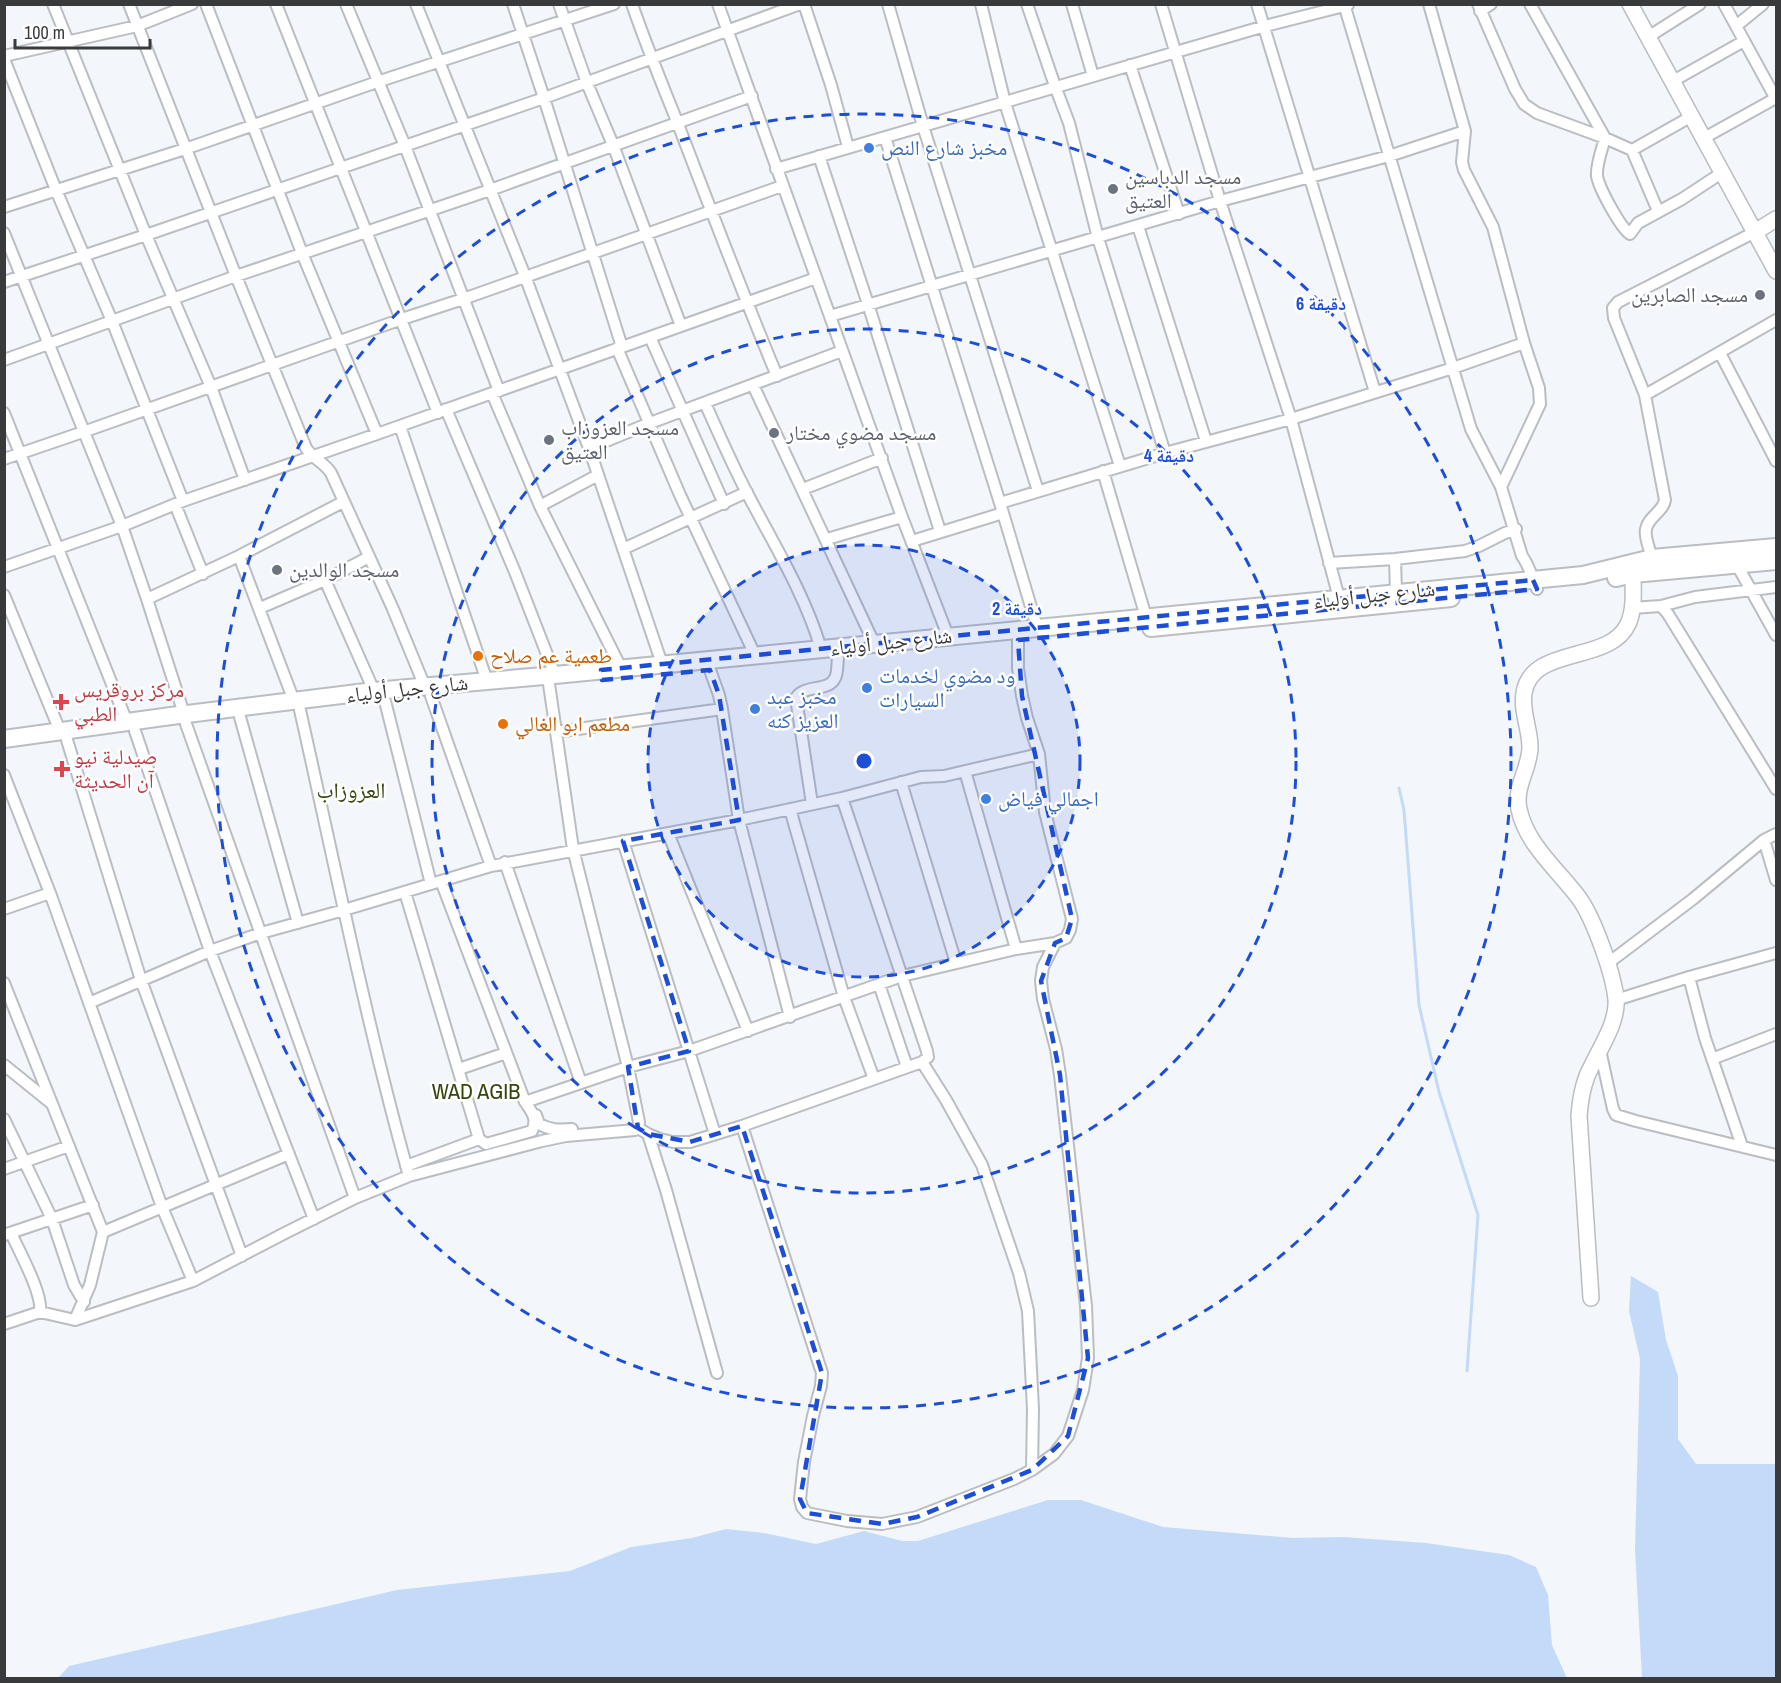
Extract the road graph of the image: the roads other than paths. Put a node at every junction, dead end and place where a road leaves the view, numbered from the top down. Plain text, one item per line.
1 (54, 4) edge
2 (129, 4) edge
3 (192, 4) edge
4 (206, 4) edge
5 (276, 4) edge
6 (346, 4) edge
7 (416, 4) edge
8 (513, 4) edge
9 (559, 4) edge
10 (614, 4) edge
11 (632, 4) edge
12 (718, 4) edge
13 (802, 4) edge
14 (888, 4) edge
15 (981, 4) edge
16 (1027, 4) edge
17 (1072, 4) edge
18 (1161, 4) edge
19 (1257, 4) edge
20 (1429, 4) edge
21 (1491, 4) edge
22 (1530, 4) edge
23 (1630, 4) edge
24 (1700, 4) edge
25 (1724, 4) edge
26 (1763, 4) edge
27 (1346, 5) edge
28 (1479, 8) edge
29 (564, 21) junction
30 (137, 26) junction
31 (1265, 26) junction
32 (1736, 26) junction
33 (729, 32) junction
34 (524, 35) junction
35 (1648, 37) junction
36 (67, 41) junction
37 (1744, 41) junction
38 (1176, 52) junction
39 (4, 58) edge
40 (651, 60) junction
41 (438, 63) junction
42 (1131, 65) junction
43 (1094, 76) junction
44 (1673, 81) junction
45 (377, 82) junction
46 (587, 83) junction
47 (1055, 86) junction
48 (752, 96) junction
49 (544, 98) junction
50 (1776, 98) edge
51 (1005, 102) junction
52 (316, 104) junction
53 (1692, 116) junction
54 (677, 123) junction
55 (251, 125) junction
56 (464, 126) junction
57 (923, 126) junction
58 (1465, 131) junction
59 (885, 137) junction
60 (1605, 138) junction
61 (1704, 138) junction
62 (613, 145) junction
63 (405, 146) junction
64 (848, 147) junction
65 (185, 149) junction
66 (1632, 150) junction
67 (819, 156) junction
68 (1389, 156) junction
69 (564, 162) junction
70 (341, 168) junction
71 (120, 169) junction
72 (776, 169) junction
73 (1723, 172) junction
74 (1309, 177) junction
75 (782, 186) junction
76 (56, 190) junction
77 (277, 190) junction
78 (490, 190) junction
79 (1220, 201) junction
80 (4, 207) edge
81 (430, 211) junction
82 (1658, 211) junction
83 (212, 212) junction
84 (710, 212) junction
85 (1179, 214) junction
86 (1776, 219) edge
87 (1138, 226) junction
88 (367, 231) junction
89 (1755, 232) junction
90 (4, 233) edge
91 (647, 234) junction
92 (146, 235) junction
93 (1098, 238) junction
94 (1053, 251) junction
95 (302, 253) junction
96 (593, 253) junction
97 (84, 255) junction
98 (1776, 271) edge
99 (971, 275) junction
100 (22, 276) junction
101 (236, 276) junction
102 (525, 276) junction
103 (816, 278) junction
104 (4, 282) edge
105 (932, 287) junction
106 (173, 298) junction
107 (463, 299) junction
108 (746, 302) junction
109 (868, 304) junction
110 (830, 316) junction
111 (402, 319) junction
112 (1776, 320) edge
113 (112, 321) junction
114 (681, 326) junction
115 (650, 337) junction
116 (338, 343) junction
117 (1524, 343) junction
118 (49, 344) junction
119 (620, 347) junction
120 (842, 351) junction
121 (1720, 353) junction
122 (4, 360) edge
123 (272, 366) junction
124 (1453, 368) junction
125 (559, 369) junction
126 (777, 376) junction
127 (753, 385) junction
128 (211, 387) junction
129 (496, 392) junction
130 (1375, 392) junction
131 (1645, 395) junction
132 (705, 403) junction
133 (147, 409) junction
134 (442, 411) junction
135 (683, 411) junction
136 (4, 413) edge
137 (1291, 420) junction
138 (650, 423) junction
139 (400, 426) junction
140 (84, 432) junction
141 (377, 435) junction
142 (1206, 441) junction
143 (589, 448) junction
144 (21, 453) junction
145 (1165, 453) junction
146 (312, 457) junction
147 (882, 458) junction
148 (4, 459) edge
149 (1776, 461) edge
150 (1120, 466) junction
151 (1103, 471) junction
152 (598, 475) junction
153 (245, 480) junction
154 (1502, 487) junction
155 (803, 489) junction
156 (1038, 491) junction
157 (747, 492) junction
158 (343, 502) junction
159 (179, 503) junction
160 (724, 504) junction
161 (540, 506) junction
162 (1002, 508) junction
163 (902, 517) junction
164 (691, 519) junction
165 (122, 526) junction
166 (1515, 529) junction
167 (940, 531) junction
168 (827, 539) junction
169 (912, 540) junction
170 (1776, 547) edge
171 (58, 549) junction
172 (623, 549) junction
173 (239, 556) junction
174 (369, 557) junction
175 (1652, 558) junction
176 (1395, 559) junction
177 (1776, 561) edge
178 (1329, 563) junction
179 (1737, 566) junction
180 (4, 567) edge
181 (203, 573) junction
182 (1633, 574) junction
183 (325, 580) junction
184 (1535, 584) junction
185 (1776, 587) edge
186 (1750, 590) junction
187 (1396, 592) junction
188 (4, 595) edge
189 (1339, 598) junction
190 (147, 599) junction
191 (1661, 606) junction
192 (260, 608) junction
193 (1632, 608) junction
194 (1146, 617) junction
195 (1037, 627) junction
196 (1776, 635) edge
197 (948, 636) junction
198 (1018, 640) junction
199 (874, 643) junction
200 (821, 649) junction
201 (755, 655) junction
202 (838, 658) junction
203 (662, 664) junction
204 (621, 668) junction
205 (710, 670) junction
206 (601, 675) junction
207 (552, 680) junction
208 (487, 681) junction
209 (428, 692) junction
210 (380, 696) junction
211 (297, 705) junction
212 (722, 709) junction
213 (240, 717) junction
214 (185, 719) junction
215 (130, 726) junction
216 (556, 732) junction
217 (63, 736) junction
218 (4, 739) edge
219 (4, 749) edge
220 (1038, 754) junction
221 (965, 771) junction
222 (4, 775) edge
223 (901, 782) junction
224 (1776, 789) edge
225 (842, 798) junction
226 (812, 804) junction
227 (790, 809) junction
228 (739, 820) junction
229 (668, 833) junction
230 (1776, 834) edge
231 (1764, 840) junction
232 (623, 841) junction
233 (573, 849) junction
234 (505, 862) junction
235 (491, 866) junction
236 (1776, 880) edge
237 (436, 882) junction
238 (405, 892) junction
239 (50, 893) junction
240 (4, 909) edge
241 (344, 910) junction
242 (298, 923) junction
243 (261, 933) junction
244 (1055, 943) junction
245 (1016, 950) junction
246 (210, 951) junction
247 (1776, 953) edge
248 (956, 963) junction
249 (1607, 964) junction
250 (902, 976) junction
251 (1689, 977) junction
252 (141, 980) junction
253 (4, 983) edge
254 (879, 984) junction
255 (844, 997) junction
256 (1616, 1000) junction
257 (89, 1003) junction
258 (790, 1017) junction
259 (748, 1030) junction
260 (1776, 1034) edge
261 (1600, 1050) junction
262 (689, 1051) junction
263 (506, 1053) junction
264 (1712, 1059) junction
265 (922, 1062) junction
266 (4, 1065) edge
267 (628, 1067) junction
268 (907, 1067) junction
269 (459, 1069) junction
270 (874, 1079) junction
271 (581, 1083) junction
272 (527, 1102) junction
273 (52, 1104) junction
274 (4, 1119) edge
275 (742, 1126) junction
276 (643, 1131) junction
277 (599, 1132) junction
278 (715, 1134) junction
279 (479, 1139) junction
280 (69, 1146) junction
281 (1742, 1146) junction
282 (289, 1154) junction
283 (1776, 1155) edge
284 (26, 1161) junction
285 (4, 1169) edge
286 (407, 1171) junction
287 (215, 1185) junction
288 (355, 1198) junction
289 (93, 1205) junction
290 (162, 1207) junction
291 (51, 1218) junction
292 (314, 1219) junction
293 (103, 1232) junction
294 (8, 1234) edge
295 (242, 1256) junction
296 (193, 1281) junction
297 (1592, 1298) dead end
298 (84, 1302) junction
299 (40, 1312) junction
300 (75, 1320) junction
301 (4, 1324) edge
302 (717, 1373) dead end
303 (1032, 1470) junction

1 - 36 street
2 - 30 street
3 - 30 street
4 - 55 street
5 - 52 street
6 - 45 street
7 - 41 street
8 - 34 street
9 - 29 street
10 - 29 street
11 - 40 street
12 - 33 street
13 - 33 street
13 - 64 street
14 - 57 street
15 - 51 street
16 - 47 street
17 - 43 street
18 - 38 street
19 - 31 street
20 - 58 street
21 - 28 street
22 - 60 street
23 - 35 street
24 - 35 street
25 - 32 street
26 - 32 street
27 - 31 street
27 - 68 street
28 - 60 street
29 - 34 street
29 - 46 street
30 - 36 street
30 - 65 street
31 - 38 street
31 - 74 street
32 - 37 street
33 - 40 street
33 - 48 street
34 - 41 street
34 - 49 street
35 - 44 street
36 - 39 street
36 - 71 street
37 - 44 street
37 - 50 street
38 - 42 street
38 - 79 street
39 - 76 street
40 - 46 street
40 - 54 street
41 - 45 street
41 - 56 street
42 - 43 street
42 - 85 street
43 - 47 street
44 - 53 street
45 - 52 street
45 - 63 street
46 - 49 street
46 - 62 street
47 - 51 street
47 - 93 street
48 - 54 street
48 - 72 street
49 - 56 street
49 - 69 street
50 - 61 street
51 - 57 street
51 - 94 street
52 - 55 street
52 - 70 street
53 - 61 street
53 - 66 street
54 - 62 street
54 - 84 street
55 - 65 street
55 - 77 street
56 - 63 street
56 - 78 street
57 - 59 street
57 - 99 street
58 - 68 street
58 - 117 street
59 - 64 street
59 - 105 street
60 - 66 street
60 - 82 street
61 - 73 street
62 - 69 street
62 - 91 street
63 - 70 street
63 - 81 street
64 - 67 street
65 - 71 street
65 - 83 street
66 - 82 street
67 - 72 street
67 - 109 street
68 - 74 street
68 - 124 street
69 - 78 street
69 - 96 street
70 - 77 street
70 - 88 street
71 - 76 street
71 - 92 street
72 - 75 street
73 - 82 street
73 - 89 street
74 - 79 street
74 - 130 street
75 - 84 street
75 - 103 street
76 - 80 street
76 - 97 street
77 - 83 street
77 - 95 street
78 - 81 street
78 - 102 street
79 - 85 street
79 - 137 street
81 - 88 street
81 - 107 street
83 - 92 street
83 - 101 street
84 - 91 street
84 - 108 street
85 - 87 street
86 - 89 street
87 - 93 street
87 - 142 street
88 - 95 street
88 - 111 street
89 - 98 street
89 - 131 street
90 - 100 street
91 - 96 street
91 - 114 street
92 - 97 street
92 - 106 street
93 - 94 street
93 - 145 street
94 - 99 street
94 - 150 street
95 - 101 street
95 - 116 street
96 - 102 street
96 - 119 street
97 - 100 street
97 - 113 street
99 - 105 street
99 - 156 street
100 - 104 street
100 - 118 street
101 - 106 street
101 - 123 street
102 - 107 street
102 - 125 street
103 - 108 street
103 - 110 street
105 - 109 street
105 - 162 street
106 - 113 street
106 - 128 street
107 - 111 street
107 - 129 street
108 - 114 street
108 - 126 street
109 - 110 street
109 - 167 street
110 - 120 street
111 - 116 street
111 - 134 street
112 - 121 street
113 - 118 street
113 - 133 street
114 - 115 street
115 - 119 street
115 - 135 street
116 - 123 street
116 - 141 street
117 - 124 street
117 - 154 street
118 - 122 street
118 - 140 street
119 - 125 street
119 - 138 street
120 - 126 street
120 - 147 street
121 - 131 street
121 - 149 street
123 - 128 street
123 - 146 street
124 - 130 street
124 - 154 street
125 - 129 street
125 - 143 street
126 - 127 street
127 - 132 street
127 - 155 street
128 - 133 street
128 - 153 street
129 - 134 street
129 - 161 street
130 - 137 street
131 - 175 street
132 - 135 street
132 - 157 street
133 - 140 street
133 - 159 street
134 - 139 street
134 - 207 street
135 - 138 street
135 - 160 street
136 - 144 street
137 - 142 street
137 - 178 street
138 - 143 street
138 - 164 street
139 - 141 street
139 - 208 street
140 - 144 street
140 - 165 street
141 - 146 street
142 - 145 street
143 - 152 street
144 - 148 street
144 - 171 street
145 - 150 street
146 - 153 street
146 - 158 street
147 - 155 street
147 - 163 street
150 - 151 street
151 - 156 street
151 - 194 street
152 - 161 street
152 - 172 street
153 - 159 street
154 - 166 street
155 - 168 street
156 - 162 street
157 - 160 street
157 - 200 street
158 - 173 street
158 - 174 street
159 - 165 street
159 - 181 street
160 - 164 street
161 - 204 street
162 - 167 street
162 - 195 street
163 - 168 street
163 - 169 street
164 - 172 street
164 - 201 street
165 - 171 street
165 - 190 street
166 - 176 street
166 - 184 street
167 - 169 street
168 - 199 street
169 - 197 street
170 - 175 main road, شارع جبل أولياء
171 - 180 street
171 - 215 street
172 - 203 street
173 - 181 street
173 - 192 street
174 - 183 street
174 - 209 street
175 - 184 main road, شارع جبل أولياء
176 - 178 street
176 - 187 street
177 - 179 main road, شارع جبل أولياء
178 - 189 street
179 - 182 main road, شارع جبل أولياء
179 - 186 street
181 - 190 street
182 - 184 main road, شارع جبل أولياء
182 - 193 street
183 - 192 street
183 - 210 street
184 - 187 main road, شارع جبل أولياء
184 - 198 main road, شارع جبل أولياء
185 - 186 street
186 - 191 street
186 - 196 street
187 - 189 main road, شارع جبل أولياء
188 - 217 street
189 - 194 main road, شارع جبل أولياء
190 - 214 street
191 - 193 street
191 - 224 street
192 - 211 street
193 - 249 street
194 - 195 main road, شارع جبل أولياء
195 - 197 main road, شارع جبل أولياء
197 - 199 main road, شارع جبل أولياء
198 - 202 main road, شارع جبل أولياء
198 - 220 street
199 - 200 main road, شارع جبل أولياء
200 - 201 main road, شارع جبل أولياء
201 - 203 main road, شارع جبل أولياء
202 - 205 main road, شارع جبل أولياء
202 - 226 street
203 - 204 main road, شارع جبل أولياء
204 - 206 main road, شارع جبل أولياء
205 - 206 main road, شارع جبل أولياء
205 - 212 street
206 - 207 main road, شارع جبل أولياء
207 - 208 main road, شارع جبل أولياء
207 - 209 main road, شارع جبل أولياء
207 - 216 street
208 - 209 main road, شارع جبل أولياء
209 - 210 main road, شارع جبل أولياء
209 - 235 street
210 - 211 main road, شارع جبل أولياء
210 - 237 street
211 - 213 main road, شارع جبل أولياء
211 - 214 main road, شارع جبل أولياء
211 - 241 street
212 - 216 street
212 - 228 street
213 - 214 main road, شارع جبل أولياء
213 - 242 street
214 - 215 main road, شارع جبل أولياء
214 - 243 street
215 - 217 main road, شارع جبل أولياء
215 - 246 street
216 - 233 street
217 - 218 main road, شارع جبل أولياء
217 - 219 main road, شارع جبل أولياء
217 - 252 street
220 - 221 street
220 - 244 street
221 - 223 street
221 - 245 street
222 - 239 street
223 - 225 street
223 - 248 street
225 - 226 street
225 - 250 street
226 - 227 street
227 - 228 street
227 - 255 street
228 - 229 street
228 - 258 street
229 - 232 street
229 - 259 street
230 - 231 street
231 - 236 street
231 - 249 street
232 - 233 street
232 - 262 street
233 - 234 street
233 - 267 street
234 - 235 street
234 - 271 street
235 - 237 street
237 - 238 street
237 - 263 street
238 - 241 street
238 - 269 street
239 - 240 street
239 - 257 street
241 - 242 street
241 - 286 street
242 - 243 street
243 - 246 street
243 - 288 street
244 - 245 street
244 - 303 street
245 - 248 street
246 - 252 street
246 - 282 street
247 - 251 street
248 - 250 street
249 - 256 street
250 - 254 street
250 - 265 street
251 - 256 street
251 - 264 street
252 - 257 street
252 - 287 street
253 - 273 street
254 - 255 street
254 - 268 street
255 - 258 street
255 - 270 street
256 - 261 street
257 - 290 street
258 - 259 street
259 - 262 street
260 - 264 street
261 - 281 street
261 - 297 street
262 - 267 street
262 - 278 street
263 - 269 street
263 - 272 street
264 - 281 street
265 - 268 street
265 - 303 street
266 - 273 street
267 - 271 street
267 - 276 street
268 - 270 street
269 - 279 street
270 - 275 street
271 - 272 street
272 - 277 street
272 - 279 street
273 - 280 street
274 - 284 street
275 - 278 street
275 - 303 street
276 - 277 street
276 - 278 street
276 - 302 street
277 - 286 street
279 - 286 street
280 - 284 street
280 - 289 street
281 - 283 street
282 - 287 street
282 - 292 street
284 - 285 street
284 - 291 street
286 - 288 street
287 - 290 street
287 - 295 street
288 - 292 street
289 - 291 street
289 - 293 street
290 - 293 street
290 - 296 street
291 - 294 street
291 - 298 street
292 - 295 street
293 - 298 street
294 - 299 street
295 - 296 street
296 - 300 street
298 - 300 street
299 - 300 street
299 - 301 street

